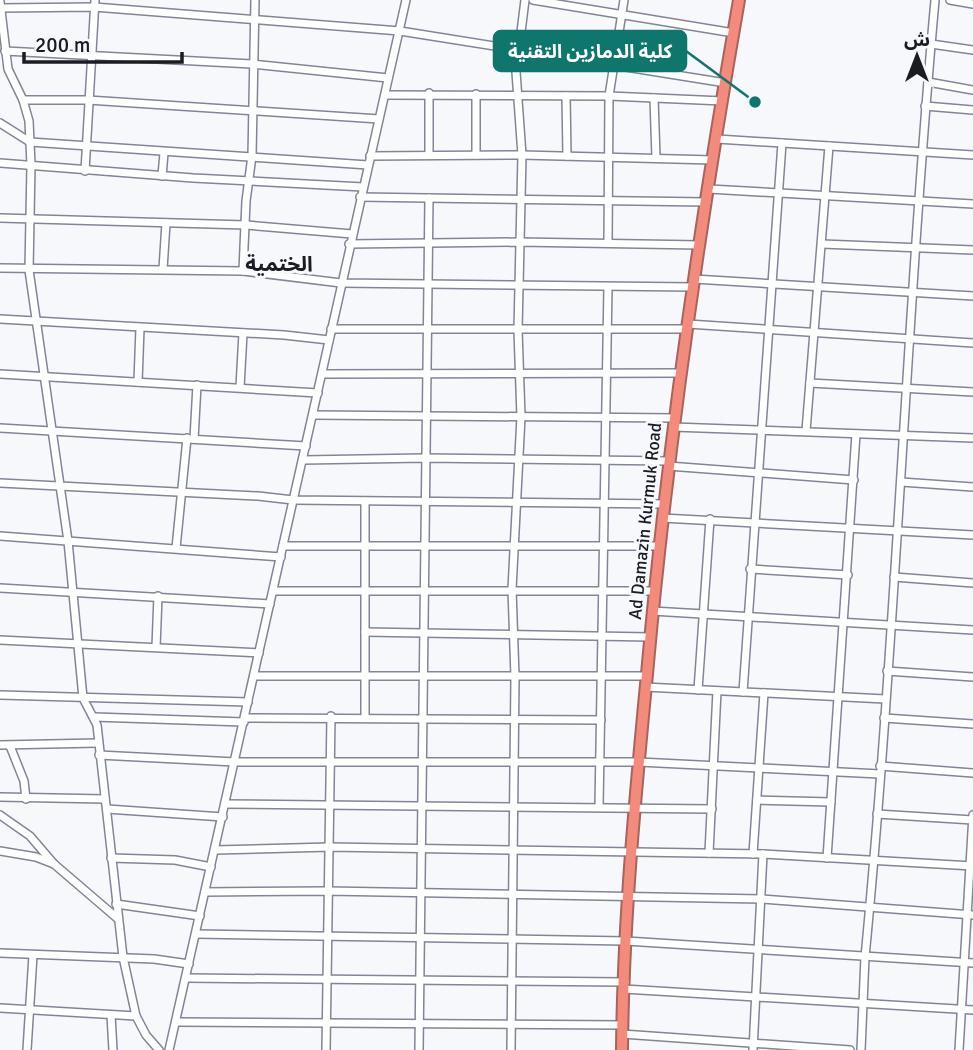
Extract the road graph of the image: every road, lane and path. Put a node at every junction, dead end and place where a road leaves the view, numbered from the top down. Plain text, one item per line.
1 (255, 0) edge
2 (407, 0) edge
3 (525, 0) edge
4 (533, 0) edge
5 (624, 0) edge
6 (739, 0) edge
7 (935, 0) edge
8 (950, 0) edge
9 (0, 2) edge
10 (94, 4) edge
11 (973, 4) edge
12 (1, 8) edge
13 (622, 14) junction
14 (254, 17) junction
15 (400, 31) junction
16 (734, 33) junction
17 (931, 44) junction
18 (517, 49) junction
19 (973, 50) edge
20 (92, 54) junction
21 (4, 55) edge
22 (252, 64) junction
23 (614, 65) junction
24 (388, 78) junction
25 (928, 82) junction
26 (726, 83) junction
27 (973, 90) edge
28 (429, 93) junction
29 (476, 94) junction
30 (385, 95) junction
31 (518, 95) junction
32 (566, 96) junction
33 (609, 96) junction
34 (654, 98) junction
35 (23, 100) junction
36 (88, 100) junction
37 (723, 101) junction
38 (925, 106) junction
39 (973, 110) edge
40 (251, 112) junction
41 (379, 119) junction
42 (0, 123) edge
43 (717, 139) junction
44 (30, 142) junction
45 (782, 143) junction
46 (829, 146) junction
47 (87, 148) junction
48 (922, 151) junction
49 (164, 153) junction
50 (429, 154) junction
51 (476, 155) junction
52 (522, 155) junction
53 (973, 155) edge
54 (252, 156) junction
55 (370, 156) junction
56 (567, 156) junction
57 (608, 157) junction
58 (656, 158) junction
59 (713, 160) junction
60 (0, 163) edge
61 (31, 165) junction
62 (368, 165) junction
63 (85, 171) junction
64 (162, 176) junction
65 (249, 181) junction
66 (363, 187) junction
67 (709, 189) junction
68 (777, 192) junction
69 (826, 196) junction
70 (360, 197) junction
71 (429, 198) junction
72 (609, 199) junction
73 (520, 200) junction
74 (707, 202) junction
75 (918, 203) junction
76 (973, 204) edge
77 (0, 218) edge
78 (28, 220) junction
79 (166, 223) junction
80 (246, 225) junction
81 (352, 234) junction
82 (428, 241) junction
83 (519, 242) junction
84 (608, 243) junction
85 (349, 244) junction
86 (822, 244) junction
87 (700, 245) junction
88 (916, 247) junction
89 (973, 250) edge
90 (0, 268) edge
91 (163, 269) junction
92 (29, 270) junction
93 (243, 271) junction
94 (341, 283) junction
95 (693, 283) junction
96 (426, 284) junction
97 (772, 284) junction
98 (519, 286) junction
99 (608, 286) junction
100 (818, 286) junction
101 (912, 292) junction
102 (973, 296) edge
103 (0, 319) edge
104 (36, 320) junction
105 (687, 326) junction
106 (140, 328) junction
107 (607, 328) junction
108 (331, 329) junction
109 (426, 329) junction
110 (518, 330) junction
111 (768, 330) junction
112 (814, 332) junction
113 (243, 333) junction
114 (912, 337) junction
115 (329, 341) junction
116 (973, 343) edge
117 (520, 371) junction
118 (425, 373) junction
119 (606, 373) junction
120 (680, 373) junction
121 (0, 374) edge
122 (322, 374) junction
123 (46, 377) junction
124 (138, 382) junction
125 (810, 383) junction
126 (197, 385) junction
127 (240, 387) junction
128 (906, 389) junction
129 (973, 392) edge
130 (318, 393) junction
131 (314, 415) junction
132 (604, 416) junction
133 (521, 417) junction
134 (425, 418) junction
135 (674, 423) junction
136 (0, 428) edge
137 (761, 428) junction
138 (54, 431) junction
139 (806, 431) junction
140 (856, 433) junction
141 (904, 436) junction
142 (973, 438) edge
143 (190, 439) junction
144 (306, 446) junction
145 (424, 458) junction
146 (518, 458) junction
147 (303, 460) junction
148 (606, 460) junction
149 (669, 463) junction
150 (757, 472) junction
151 (854, 480) junction
152 (901, 482) junction
153 (0, 484) edge
154 (61, 486) junction
155 (973, 487) edge
156 (181, 492) junction
157 (293, 500) junction
158 (365, 501) junction
159 (515, 501) junction
160 (424, 502) junction
161 (606, 503) junction
162 (664, 504) junction
163 (662, 518) junction
164 (710, 519) junction
165 (753, 522) junction
166 (852, 528) junction
167 (898, 531) junction
168 (973, 534) edge
169 (0, 536) edge
170 (68, 541) junction
171 (365, 545) junction
172 (513, 545) junction
173 (283, 546) junction
174 (660, 546) junction
175 (423, 547) junction
176 (605, 547) junction
177 (176, 548) junction
178 (281, 557) junction
179 (750, 569) junction
180 (848, 575) junction
181 (894, 577) junction
182 (973, 583) edge
183 (0, 588) edge
184 (365, 589) junction
185 (423, 589) junction
186 (512, 589) junction
187 (604, 590) junction
188 (273, 591) junction
189 (654, 591) junction
190 (72, 593) junction
191 (158, 596) junction
192 (270, 604) junction
193 (652, 611) junction
194 (704, 613) junction
195 (747, 616) junction
196 (843, 622) junction
197 (889, 625) junction
198 (973, 630) edge
199 (365, 632) junction
200 (422, 633) junction
201 (514, 634) junction
202 (603, 636) junction
203 (650, 637) junction
204 (0, 640) edge
205 (76, 643) junction
206 (156, 648) junction
207 (259, 653) junction
208 (887, 671) junction
209 (365, 675) junction
210 (422, 675) junction
211 (254, 676) junction
212 (515, 677) junction
213 (602, 677) junction
214 (973, 677) edge
215 (646, 682) junction
216 (698, 690) junction
217 (717, 691) junction
218 (743, 692) junction
219 (764, 693) junction
220 (0, 695) edge
221 (838, 696) junction
222 (83, 698) junction
223 (885, 699) junction
224 (248, 702) junction
225 (331, 716) junction
226 (94, 717) junction
227 (365, 717) junction
228 (422, 718) junction
229 (884, 718) junction
230 (514, 719) junction
231 (244, 720) junction
232 (601, 720) junction
233 (973, 724) edge
234 (98, 743) junction
235 (0, 745) edge
236 (10, 746) junction
237 (99, 755) junction
238 (330, 761) junction
239 (235, 762) junction
240 (421, 762) junction
241 (514, 762) junction
242 (639, 762) junction
243 (601, 763) junction
244 (714, 766) junction
245 (759, 768) junction
246 (880, 770) junction
247 (833, 772) junction
248 (973, 773) edge
249 (0, 797) edge
250 (26, 799) junction
251 (105, 799) junction
252 (757, 800) junction
253 (831, 802) junction
254 (225, 804) junction
255 (330, 805) junction
256 (421, 805) junction
257 (513, 805) junction
258 (599, 806) junction
259 (635, 808) junction
260 (107, 809) junction
261 (712, 809) junction
262 (877, 814) junction
263 (0, 815) edge
264 (223, 817) junction
265 (973, 818) edge
266 (329, 847) junction
267 (421, 849) junction
268 (215, 850) junction
269 (0, 851) edge
270 (512, 851) junction
271 (632, 852) junction
272 (709, 853) junction
273 (753, 854) junction
274 (763, 855) junction
275 (110, 858) junction
276 (827, 858) junction
277 (873, 860) junction
278 (54, 864) junction
279 (972, 866) edge
280 (211, 867) junction
281 (328, 891) junction
282 (205, 892) junction
283 (421, 892) junction
284 (511, 894) junction
285 (629, 896) junction
286 (761, 899) junction
287 (116, 904) junction
288 (870, 908) junction
289 (970, 915) edge
290 (200, 916) junction
291 (117, 919) junction
292 (196, 933) junction
293 (328, 933) junction
294 (420, 935) junction
295 (510, 937) junction
296 (626, 941) junction
297 (758, 950) junction
298 (0, 953) edge
299 (33, 955) junction
300 (123, 957) junction
301 (865, 957) junction
302 (969, 963) edge
303 (189, 964) junction
304 (186, 978) junction
305 (327, 978) junction
306 (420, 979) junction
307 (510, 980) junction
308 (625, 985) junction
309 (756, 995) junction
310 (863, 1003) junction
311 (0, 1008) edge
312 (960, 1009) junction
313 (29, 1010) junction
314 (973, 1010) edge
315 (111, 1015) junction
316 (136, 1016) junction
317 (327, 1021) junction
318 (177, 1022) junction
319 (420, 1022) junction
320 (510, 1023) junction
321 (622, 1030) junction
322 (753, 1046) edge
323 (27, 1050) edge
324 (113, 1050) edge
325 (159, 1050) edge
326 (169, 1050) edge
327 (326, 1050) edge
328 (419, 1050) edge
329 (511, 1050) edge
330 (622, 1050) edge
331 (850, 1050) edge
332 (861, 1050) edge
333 (959, 1050) edge

1 - 14 street
2 - 15 street
3 - 18 street
4 - 13 street
5 - 13 street
6 - 16 highway, Ad Damazin Kurmuk Road
7 - 17 street
8 - 11 street
9 - 12 street
10 - 12 street
10 - 14 street
10 - 20 street
12 - 21 street
13 - 16 street
13 - 23 street
14 - 15 street
14 - 22 street
15 - 18 street
15 - 24 street
16 - 26 highway, Ad Damazin Kurmuk Road
17 - 19 street
17 - 25 street
18 - 23 street
18 - 31 street
20 - 21 street
20 - 22 street
20 - 36 street
21 - 35 street
22 - 24 street
22 - 40 street
23 - 26 street
23 - 33 street
24 - 30 street
25 - 27 street
25 - 38 street
26 - 37 highway, Ad Damazin Kurmuk Road
28 - 29 street
28 - 30 street
28 - 50 street
29 - 31 street
29 - 51 street
30 - 41 street
31 - 32 street
31 - 52 street
32 - 33 street
32 - 56 street
33 - 34 street
33 - 57 street
34 - 37 street
34 - 58 street
35 - 36 street
35 - 44 street
36 - 40 street
36 - 47 street
37 - 43 highway, Ad Damazin Kurmuk Road
38 - 39 street
38 - 48 street
40 - 41 street
40 - 54 street
41 - 55 street
42 - 44 street
43 - 45 street
43 - 59 highway, Ad Damazin Kurmuk Road
44 - 47 street
44 - 61 street
45 - 46 street
45 - 68 street
46 - 48 street
46 - 69 street
47 - 49 street
47 - 63 street
48 - 53 street
48 - 75 street
49 - 54 street
49 - 64 street
50 - 51 street
50 - 55 street
51 - 52 street
52 - 56 street
52 - 73 street
54 - 62 street
54 - 65 street
55 - 62 street
56 - 57 street
57 - 58 street
57 - 72 street
58 - 59 street
59 - 67 highway, Ad Damazin Kurmuk Road
60 - 61 street
61 - 63 street
61 - 78 street
62 - 66 street
63 - 64 street
64 - 65 street
65 - 66 street
65 - 80 street
66 - 70 street
67 - 68 street
67 - 74 highway, Ad Damazin Kurmuk Road
68 - 69 street
68 - 97 street
69 - 75 street
69 - 86 street
70 - 71 street
70 - 81 street
71 - 73 street
71 - 82 street
72 - 73 street
72 - 74 street
72 - 84 street
73 - 83 street
74 - 87 highway, Ad Damazin Kurmuk Road
75 - 76 street
75 - 88 street
77 - 78 street
78 - 79 street
78 - 92 street
79 - 80 street
79 - 91 street
80 - 81 street
80 - 93 street
81 - 85 street
82 - 83 street
82 - 85 street
82 - 96 street
83 - 84 street
83 - 98 street
84 - 87 street
85 - 94 street
86 - 88 street
86 - 100 street
87 - 95 highway, Ad Damazin Kurmuk Road
88 - 89 street
88 - 101 street
90 - 92 street
91 - 92 street
91 - 93 street
92 - 104 street
93 - 94 street
94 - 96 street
94 - 108 street
95 - 97 street
95 - 99 street
95 - 105 highway, Ad Damazin Kurmuk Road
96 - 98 street
96 - 109 street
97 - 100 street
97 - 111 street
98 - 99 street
98 - 110 street
99 - 107 street
100 - 101 street
100 - 112 street
101 - 102 street
101 - 114 street
103 - 104 street
104 - 106 street
104 - 123 street
105 - 107 street
105 - 111 street
105 - 120 highway, Ad Damazin Kurmuk Road
106 - 113 street
106 - 124 street
107 - 110 street
107 - 119 street
108 - 109 street
108 - 115 street
109 - 110 street
109 - 118 street
110 - 117 street
111 - 112 street
111 - 137 street
112 - 114 street
112 - 125 street
113 - 115 street
113 - 127 street
114 - 116 street
114 - 128 street
115 - 122 street
117 - 118 street
117 - 119 street
117 - 133 street
118 - 122 street
118 - 134 street
119 - 120 street
119 - 132 street
120 - 135 highway, Ad Damazin Kurmuk Road
121 - 123 street
122 - 130 street
123 - 124 street
123 - 138 street
124 - 126 street
125 - 128 street
125 - 139 street
126 - 127 street
126 - 143 street
127 - 130 street
128 - 129 street
128 - 141 street
130 - 131 street
131 - 134 street
131 - 144 street
132 - 133 street
132 - 135 street
132 - 148 street
133 - 134 street
133 - 146 street
134 - 145 street
135 - 137 street
135 - 149 highway, Ad Damazin Kurmuk Road
136 - 138 street
137 - 139 street
137 - 150 street
138 - 143 street
138 - 154 street
139 - 140 street
140 - 141 street
140 - 151 street
141 - 142 street
141 - 152 street
143 - 144 street
143 - 156 street
144 - 147 street
145 - 146 street
145 - 147 street
145 - 160 street
146 - 148 street
146 - 159 street
147 - 157 street
148 - 149 street
148 - 161 street
149 - 150 street
149 - 162 highway, Ad Damazin Kurmuk Road
150 - 151 street
150 - 165 street
151 - 166 street
152 - 155 street
152 - 167 street
153 - 154 street
154 - 156 street
154 - 170 street
156 - 157 street
156 - 177 street
157 - 158 street
157 - 173 street
158 - 160 street
158 - 171 street
159 - 160 street
159 - 161 street
159 - 172 street
160 - 175 street
161 - 162 street
161 - 176 street
162 - 163 highway, Ad Damazin Kurmuk Road
163 - 164 street
163 - 174 highway, Ad Damazin Kurmuk Road
164 - 165 street
164 - 194 street
165 - 166 street
165 - 179 street
166 - 167 street
166 - 180 street
167 - 168 street
167 - 181 street
169 - 170 street
170 - 177 street
170 - 190 street
171 - 173 street
171 - 175 street
171 - 184 street
172 - 175 street
172 - 176 street
172 - 186 street
173 - 178 street
174 - 176 street
174 - 189 highway, Ad Damazin Kurmuk Road
175 - 185 street
176 - 187 street
177 - 178 street
178 - 188 street
179 - 180 street
179 - 195 street
180 - 196 street
181 - 182 street
181 - 197 street
183 - 190 street
184 - 185 street
184 - 188 street
184 - 199 street
185 - 186 street
185 - 200 street
186 - 187 street
186 - 201 street
187 - 189 street
187 - 202 street
188 - 192 street
189 - 193 highway, Ad Damazin Kurmuk Road
190 - 191 street
190 - 205 street
191 - 192 street
191 - 206 street
192 - 207 street
193 - 194 street
193 - 203 highway, Ad Damazin Kurmuk Road
194 - 195 street
194 - 216 street
195 - 196 street
195 - 218 street
196 - 197 street
196 - 221 street
197 - 198 street
197 - 208 street
199 - 200 street
199 - 209 street
200 - 201 street
200 - 210 street
201 - 202 street
201 - 212 street
202 - 203 street
202 - 213 street
203 - 215 highway, Ad Damazin Kurmuk Road
204 - 205 street
205 - 206 street
205 - 222 street
206 - 207 street
207 - 211 street
208 - 214 street
208 - 223 street
209 - 210 street
209 - 211 street
209 - 227 street
210 - 212 street
210 - 228 street
211 - 224 street
212 - 213 street
212 - 230 street
213 - 215 street
213 - 232 street
215 - 216 street
215 - 242 highway, Ad Damazin Kurmuk Road
216 - 217 street
217 - 218 street
217 - 244 street
218 - 219 street
219 - 221 street
219 - 245 street
220 - 222 street
221 - 223 street
221 - 247 street
222 - 224 street
222 - 226 street
223 - 229 street
224 - 231 street
225 - 227 street
225 - 231 street
225 - 238 street
226 - 231 street
226 - 234 street
227 - 228 street
228 - 230 street
228 - 240 street
229 - 233 street
229 - 246 street
230 - 232 street
230 - 241 street
231 - 239 street
232 - 243 street
234 - 236 street
234 - 237 street
235 - 236 street
236 - 250 street
237 - 239 street
237 - 251 street
238 - 239 street
238 - 240 street
238 - 255 street
239 - 254 street
240 - 241 street
240 - 256 street
241 - 243 street
241 - 257 street
242 - 243 street
242 - 244 street
242 - 259 highway, Ad Damazin Kurmuk Road
243 - 258 street
244 - 245 street
244 - 261 street
245 - 247 street
245 - 252 street
246 - 247 street
246 - 248 street
246 - 262 street
247 - 253 street
249 - 250 street
250 - 251 street
251 - 260 street
252 - 253 street
252 - 273 street
253 - 276 street
254 - 255 street
254 - 264 street
255 - 256 street
255 - 266 street
256 - 257 street
256 - 267 street
257 - 258 street
257 - 270 street
258 - 259 street
259 - 261 street
259 - 271 highway, Ad Damazin Kurmuk Road
260 - 264 street
260 - 275 street
261 - 272 street
262 - 265 street
262 - 277 street
263 - 278 street
264 - 268 street
265 - 279 street
266 - 267 street
266 - 268 street
266 - 281 street
267 - 270 street
267 - 283 street
268 - 280 street
269 - 278 street
270 - 271 street
270 - 284 street
271 - 272 street
271 - 285 highway, Ad Damazin Kurmuk Road
272 - 273 street
273 - 274 street
274 - 276 street
274 - 286 street
275 - 280 street
275 - 287 street
276 - 277 street
277 - 279 street
277 - 288 street
278 - 291 street
279 - 289 street
280 - 282 street
281 - 282 street
281 - 283 street
281 - 293 street
282 - 290 street
283 - 284 street
283 - 294 street
284 - 285 street
284 - 295 street
285 - 286 street
285 - 296 highway, Ad Damazin Kurmuk Road
286 - 288 street
286 - 297 street
287 - 290 street
287 - 291 street
288 - 289 street
288 - 301 street
289 - 302 street
290 - 292 street
291 - 300 street
292 - 293 street
292 - 303 street
293 - 294 street
293 - 305 street
294 - 295 street
294 - 306 street
295 - 296 street
295 - 307 street
296 - 297 street
296 - 308 highway, Ad Damazin Kurmuk Road
297 - 301 street
297 - 309 street
298 - 299 street
299 - 300 street
299 - 313 street
300 - 303 street
300 - 316 street
301 - 302 street
301 - 310 street
302 - 312 street
303 - 304 street
304 - 305 street
304 - 318 street
305 - 306 street
305 - 317 street
306 - 307 street
306 - 319 street
307 - 308 street
307 - 320 street
308 - 309 street
308 - 321 highway, Ad Damazin Kurmuk Road
309 - 310 street
309 - 322 street
310 - 312 street
310 - 332 street
311 - 313 street
312 - 314 street
312 - 333 street
313 - 315 street
313 - 323 street
315 - 316 street
315 - 324 street
316 - 325 street
317 - 318 street
317 - 319 street
317 - 327 street
318 - 326 street
319 - 320 street
319 - 328 street
320 - 321 street
320 - 329 street
321 - 322 street
321 - 330 highway, Ad Damazin Kurmuk Road
322 - 331 street

